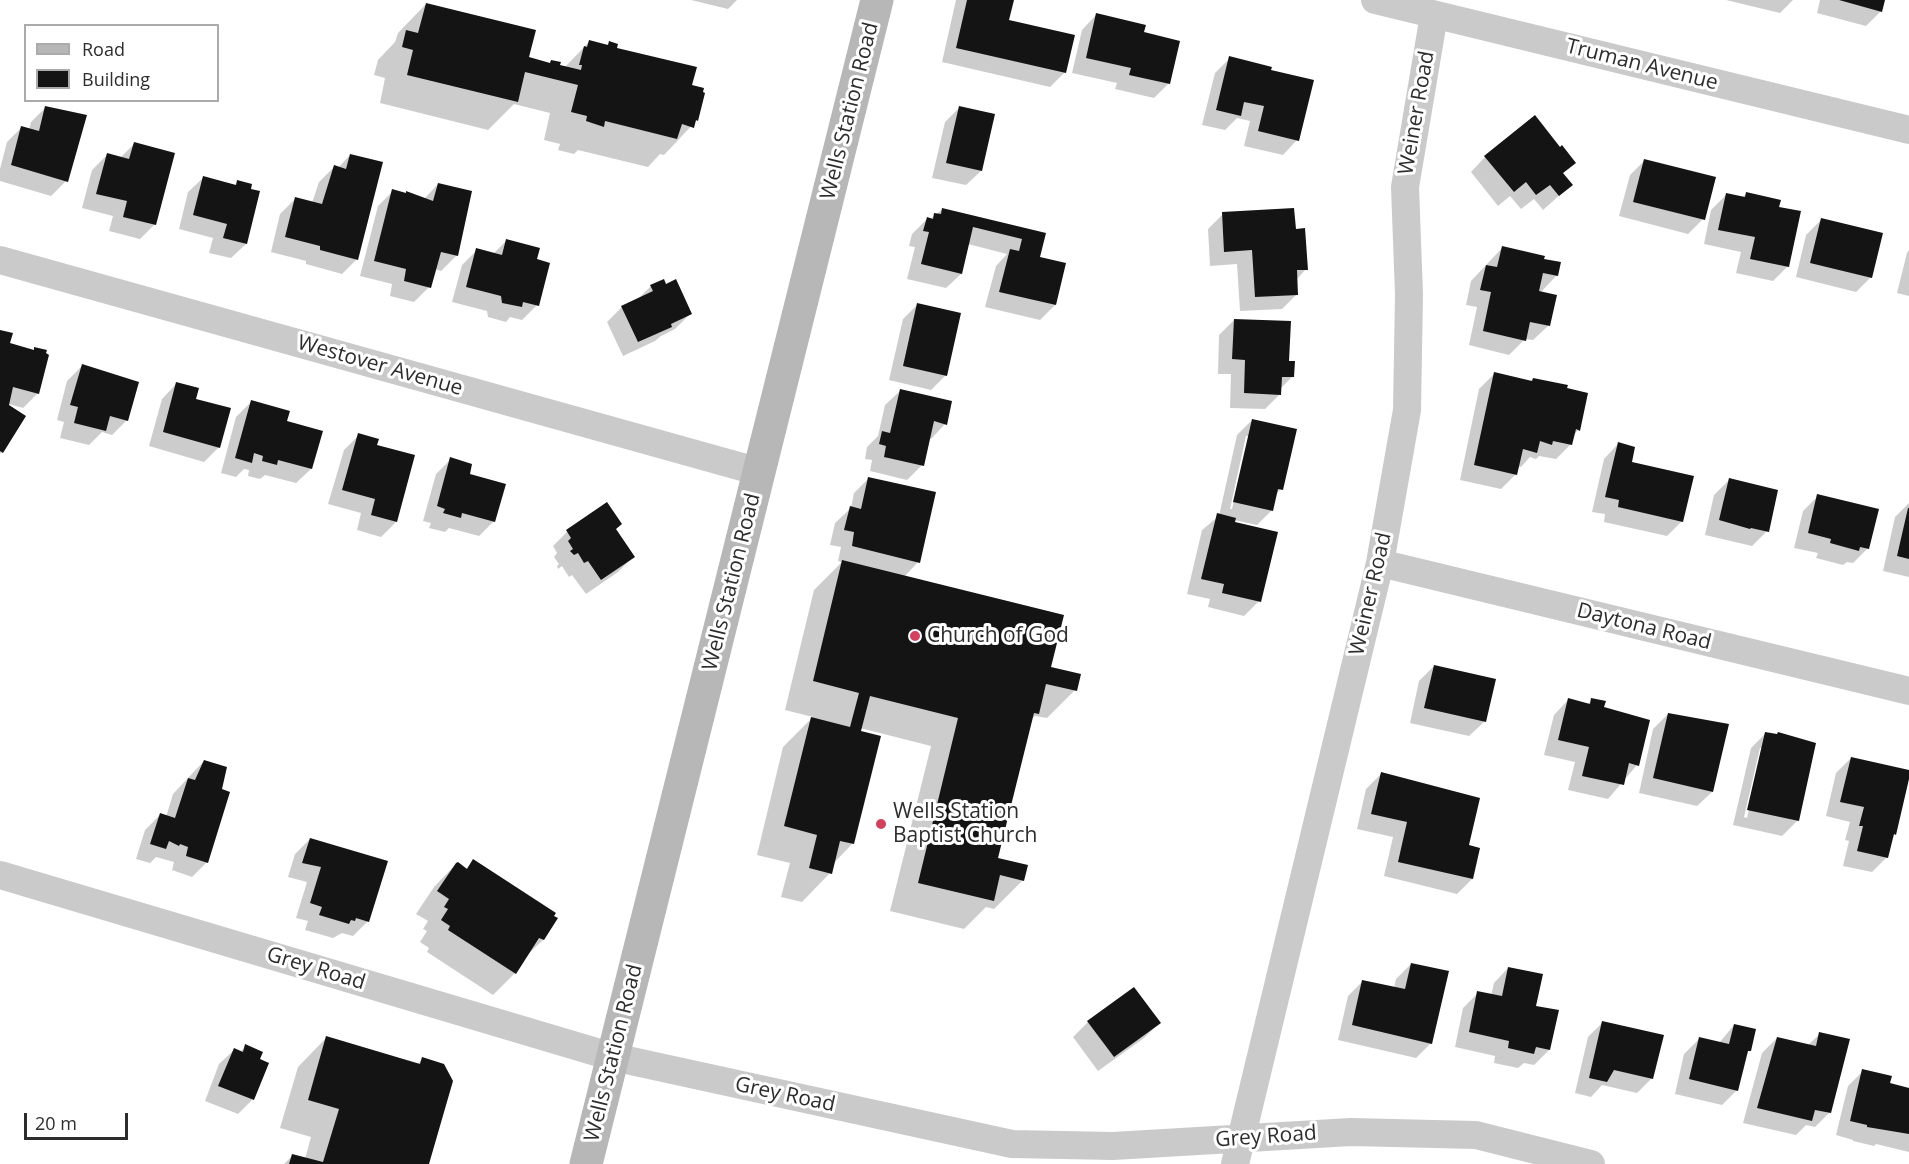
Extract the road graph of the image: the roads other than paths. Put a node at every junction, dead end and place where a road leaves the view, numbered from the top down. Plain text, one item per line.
1 (877, 0) edge
2 (1375, 0) edge
3 (1434, 15) junction
4 (1909, 130) edge
5 (0, 260) edge
6 (760, 472) junction
7 (1380, 563) junction
8 (1909, 691) edge
9 (0, 875) edge
10 (613, 1057) junction
11 (1238, 1152) edge
12 (586, 1164) edge
13 (1592, 1164) edge

1 - 6 street, Wells Station Road
2 - 3 street, Truman Avenue
3 - 4 street, Truman Avenue
3 - 7 street, Weiner Road
5 - 6 street, Westover Avenue
6 - 10 street, Wells Station Road
7 - 8 street, Daytona Road
7 - 11 street, Weiner Road
9 - 10 street, Grey Road
10 - 11 street, Grey Road
10 - 12 street, Wells Station Road
11 - 13 street, Grey Road

